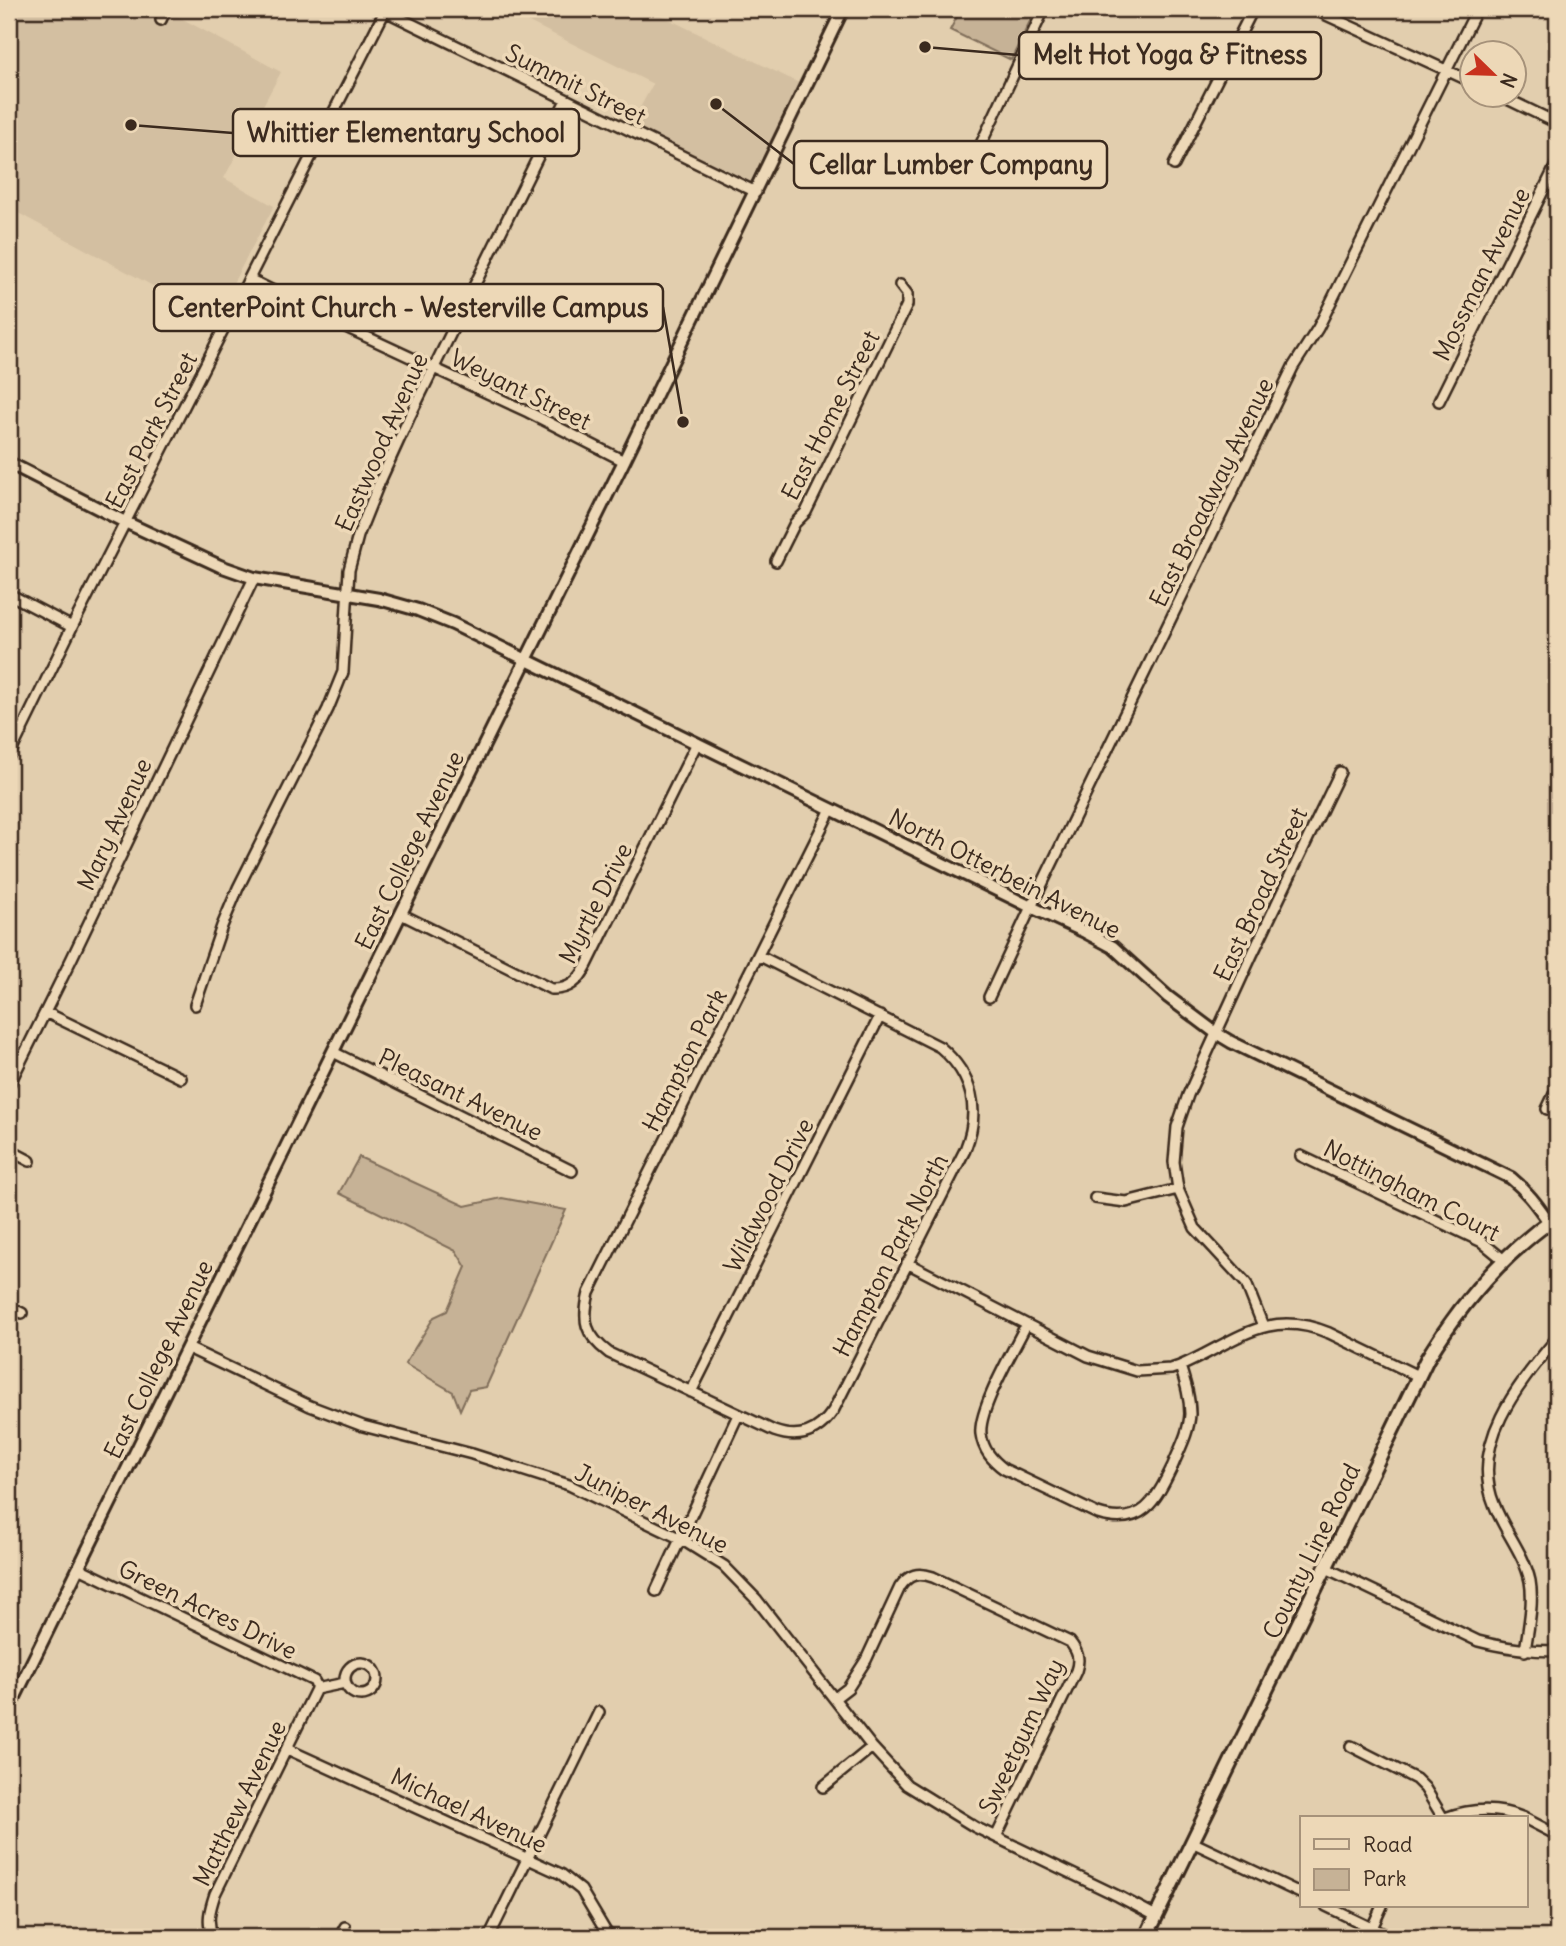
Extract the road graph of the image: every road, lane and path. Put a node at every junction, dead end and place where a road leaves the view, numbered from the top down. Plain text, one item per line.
1 (166, 9) edge
2 (384, 9) edge
3 (843, 9) edge
4 (1044, 9) edge
5 (1253, 9) edge
6 (1313, 9) edge
7 (1477, 9) edge
8 (161, 20) dead end
9 (1446, 71) junction
10 (1458, 76) edge
11 (566, 100) junction
12 (1526, 108) edge
13 (1557, 123) edge
14 (981, 144) dead end
15 (1557, 163) edge
16 (1174, 165) dead end
17 (755, 192) junction
18 (248, 279) junction
19 (900, 285) dead end
20 (434, 367) junction
21 (1439, 401) dead end
22 (624, 461) junction
23 (9, 463) edge
24 (125, 522) junction
25 (775, 561) dead end
26 (254, 578) junction
27 (347, 593) junction
28 (9, 594) edge
29 (72, 627) junction
30 (526, 658) junction
31 (9, 725) edge
32 (22, 731) junction
33 (697, 743) junction
34 (9, 756) edge
35 (1340, 772) dead end
36 (831, 809) junction
37 (1031, 907) junction
38 (401, 914) junction
39 (758, 955) junction
40 (989, 997) dead end
41 (195, 1005) dead end
42 (45, 1012) junction
43 (880, 1016) junction
44 (1216, 1033) junction
45 (333, 1052) junction
46 (181, 1078) dead end
47 (9, 1085) edge
48 (1557, 1088) edge
49 (1546, 1109) dead end
50 (9, 1150) edge
51 (1301, 1156) dead end
52 (30, 1161) dead end
53 (572, 1171) dead end
54 (1178, 1189) junction
55 (1095, 1198) dead end
56 (1553, 1219) edge
57 (1504, 1260) junction
58 (907, 1263) junction
59 (9, 1307) edge
60 (22, 1313) dead end
61 (1026, 1325) junction
62 (1263, 1326) junction
63 (1557, 1338) edge
64 (188, 1348) junction
65 (1180, 1366) junction
66 (1418, 1376) junction
67 (691, 1392) junction
68 (738, 1415) junction
69 (681, 1539) junction
70 (79, 1568) junction
71 (1326, 1568) junction
72 (656, 1591) dead end
73 (1525, 1651) junction
74 (1557, 1651) edge
75 (345, 1683) dead end
76 (316, 1689) junction
77 (835, 1698) junction
78 (9, 1709) edge
79 (599, 1712) dead end
80 (1351, 1746) dead end
81 (873, 1747) junction
82 (287, 1749) junction
83 (822, 1787) dead end
84 (1443, 1816) edge
85 (1452, 1816) edge
86 (1518, 1816) edge
87 (1528, 1820) edge
88 (1557, 1835) edge
89 (996, 1837) junction
90 (1192, 1842) junction
91 (527, 1858) junction
92 (1300, 1893) edge
93 (1330, 1908) edge
94 (1381, 1908) edge
95 (1156, 1916) junction
96 (345, 1927) dead end
97 (1372, 1928) junction
98 (213, 1937) edge
99 (340, 1937) edge
100 (489, 1937) edge
101 (609, 1937) edge
102 (1146, 1937) edge
103 (1390, 1937) edge

1 - 8 street
2 - 11 street, Summit Street
2 - 18 street, East Park Street
3 - 17 street, East College Avenue
4 - 14 street
5 - 16 street
6 - 9 street
7 - 9 street, East Broadway Avenue
9 - 10 street
9 - 37 street, East Broadway Avenue
11 - 17 street, Summit Street
11 - 20 street, Eastwood Avenue
12 - 13 street
15 - 21 street, Mossman Avenue
17 - 22 street, East College Avenue
18 - 20 street, Weyant Street
18 - 24 street, East Park Street
19 - 25 street, East Home Street
20 - 22 street, Weyant Street
20 - 27 street, Eastwood Avenue
22 - 30 street, East College Avenue
23 - 24 street, North Otterbein Avenue
24 - 26 street, North Otterbein Avenue
24 - 29 street, East Park Street
26 - 27 street, North Otterbein Avenue
26 - 42 street, Mary Avenue
27 - 30 street, North Otterbein Avenue
27 - 41 street, Eastwood Avenue
28 - 29 street
29 - 32 street, East Park Street
30 - 33 street, North Otterbein Avenue
30 - 38 street, East College Avenue
31 - 32 street
32 - 34 street, East Park Street
33 - 36 street, North Otterbein Avenue
33 - 38 street, Myrtle Drive
35 - 44 street, East Broad Street
36 - 37 street, North Otterbein Avenue
36 - 39 street, Hampton Park
37 - 40 street, East Broadway Avenue
37 - 44 street, North Otterbein Avenue
38 - 45 street, East College Avenue
39 - 43 street
39 - 67 street, Hampton Park
42 - 46 street
42 - 47 street, Mary Avenue
43 - 58 street, Hampton Park North
43 - 67 street, Wildwood Drive
44 - 54 street, East Broad Street
44 - 56 street, North Otterbein Avenue
45 - 53 street, Pleasant Avenue
45 - 64 street, East College Avenue
48 - 49 street
50 - 52 street
51 - 57 street, Nottingham Court
54 - 55 street
54 - 62 street, East Broad Street
56 - 57 main road, County Line Road
57 - 66 main road, County Line Road
58 - 61 street
58 - 68 street, Hampton Park North
59 - 60 street
61 - 65 street
61 - 65 street
62 - 65 street
62 - 66 street
63 - 73 street
64 - 69 street, Juniper Avenue
64 - 70 street, East College Avenue
66 - 71 main road, County Line Road
67 - 68 street
68 - 69 street
69 - 72 street
69 - 77 street, Juniper Avenue
70 - 76 street, Green Acres Drive
70 - 78 street, East College Avenue
71 - 73 street
71 - 90 main road, County Line Road
73 - 74 street
75 - 76 street
76 - 82 street, Matthew Avenue
77 - 81 street, Juniper Avenue
77 - 89 street, Sweetgum Way
79 - 91 street
80 - 84 street
81 - 83 street
81 - 89 street, Juniper Avenue
82 - 91 street, Michael Avenue
82 - 98 street, Matthew Avenue
85 - 86 street
87 - 88 street
89 - 95 street, Juniper Avenue
90 - 92 street
90 - 95 main road, County Line Road
91 - 100 street
91 - 101 street, Michael Avenue
93 - 97 street
94 - 97 street
95 - 102 main road, County Line Road
96 - 99 street
97 - 103 street

